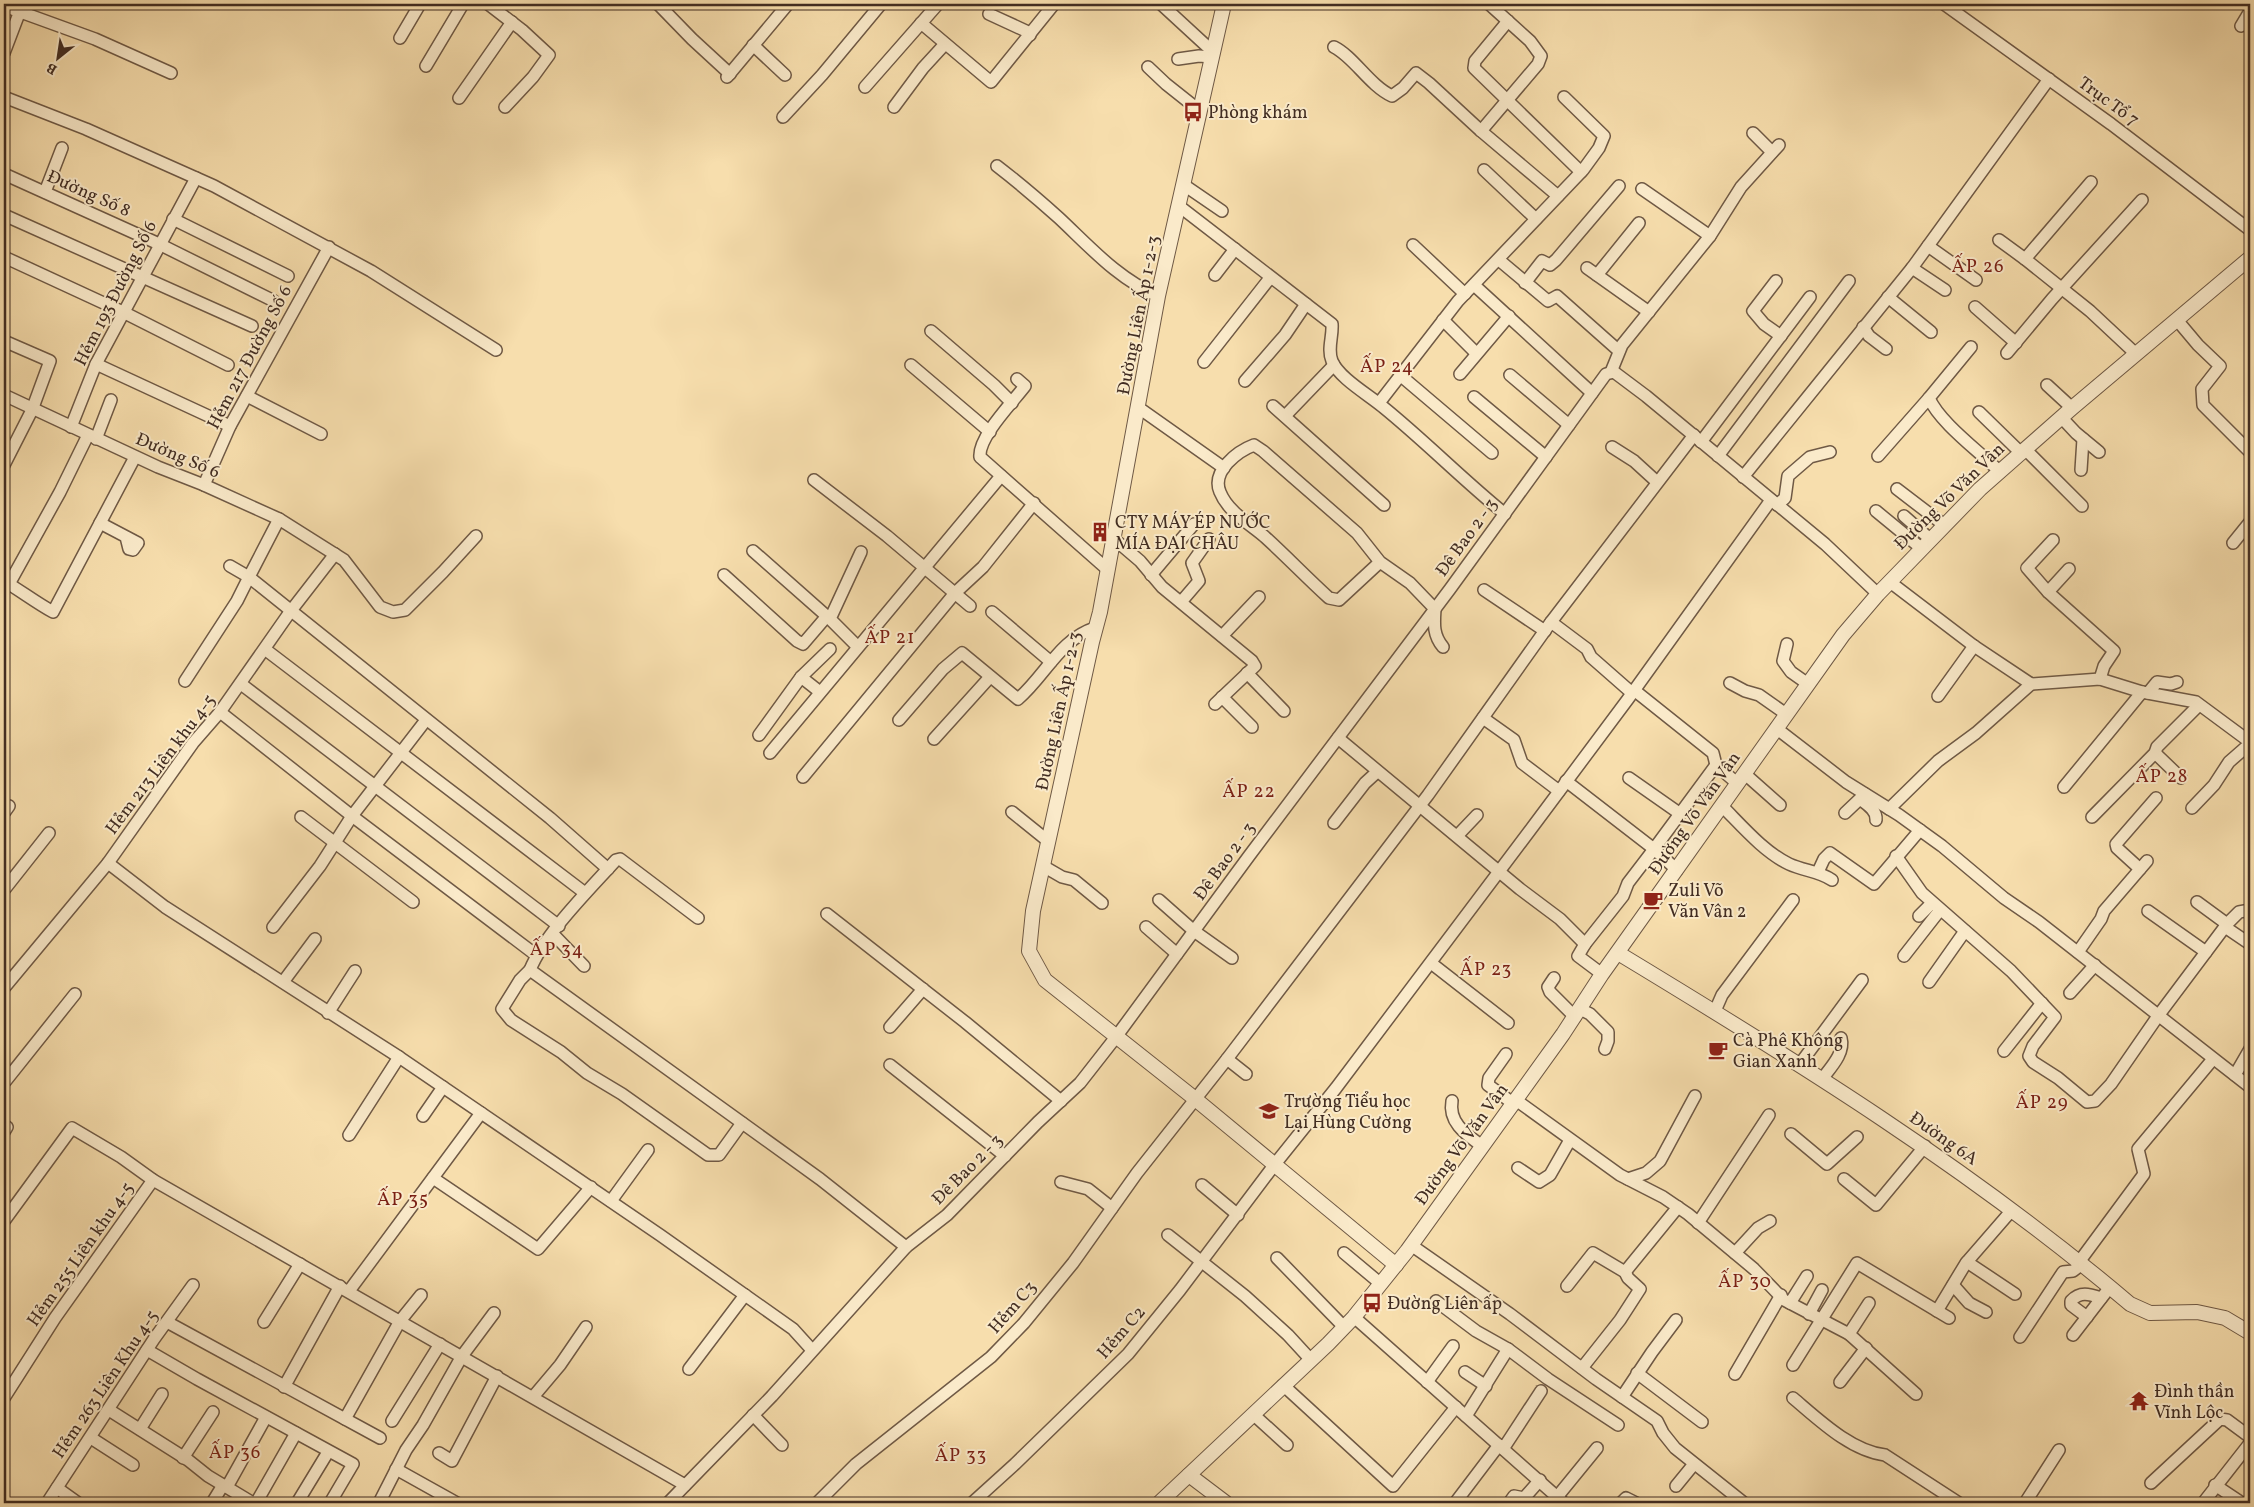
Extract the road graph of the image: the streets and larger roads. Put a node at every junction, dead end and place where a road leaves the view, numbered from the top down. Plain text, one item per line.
1 (420, 4) edge
2 (463, 4) edge
3 (488, 4) edge
4 (658, 4) edge
5 (788, 4) edge
6 (881, 4) edge
7 (938, 4) edge
8 (1054, 4) edge
9 (1161, 4) edge
10 (1224, 4) edge
11 (1489, 4) edge
12 (1944, 4) edge
13 (4, 6) edge
14 (20, 11) junction
15 (2250, 11) edge
16 (989, 14) dead end
17 (1508, 21) junction
18 (512, 22) junction
19 (921, 23) junction
20 (2241, 26) dead end
21 (1030, 35) junction
22 (400, 38) dead end
23 (945, 44) junction
24 (754, 45) junction
25 (1334, 47) dead end
26 (4, 53) edge
27 (1212, 54) junction
28 (1178, 59) dead end
29 (426, 66) dead end
30 (1148, 67) dead end
31 (171, 73) dead end
32 (785, 75) dead end
33 (2049, 79) junction
34 (865, 87) dead end
35 (4, 97) edge
36 (1564, 97) dead end
37 (459, 98) dead end
38 (1507, 100) junction
39 (505, 107) dead end
40 (894, 107) dead end
41 (1200, 111) junction
42 (783, 117) dead end
43 (1480, 131) junction
44 (1752, 133) dead end
45 (62, 148) dead end
46 (997, 166) dead end
47 (1484, 170) dead end
48 (1581, 172) junction
49 (4, 174) edge
50 (196, 178) junction
51 (2091, 182) dead end
52 (1184, 185) junction
53 (1618, 186) dead end
54 (1642, 189) dead end
55 (45, 192) junction
56 (1558, 196) junction
57 (2142, 200) dead end
58 (1180, 206) junction
59 (1222, 211) dead end
60 (4, 215) edge
61 (173, 219) junction
62 (1536, 219) junction
63 (1639, 223) dead end
64 (2250, 230) edge
65 (1710, 236) junction
66 (1999, 240) dead end
67 (159, 244) junction
68 (1413, 245) dead end
69 (1928, 246) junction
70 (329, 247) junction
71 (1235, 249) junction
72 (4, 257) edge
73 (2250, 258) edge
74 (2024, 259) junction
75 (1499, 260) junction
76 (1912, 268) junction
77 (1215, 275) dead end
78 (288, 276) dead end
79 (142, 277) junction
80 (1270, 278) junction
81 (1776, 280) dead end
82 (1976, 280) dead end
83 (1850, 281) dead end
84 (1526, 283) junction
85 (1474, 285) junction
86 (1945, 290) dead end
87 (2062, 290) junction
88 (1465, 294) junction
89 (1158, 296) junction
90 (1810, 297) dead end
91 (1888, 297) junction
92 (274, 301) dead end
93 (1306, 304) junction
94 (1975, 307) dead end
95 (123, 312) junction
96 (1650, 312) junction
97 (1509, 316) junction
98 (1443, 320) junction
99 (2177, 320) junction
100 (252, 326) dead end
101 (1863, 327) junction
102 (931, 331) dead end
103 (1931, 332) dead end
104 (1781, 336) junction
105 (4, 341) edge
106 (2016, 342) junction
107 (1971, 347) dead end
108 (1886, 349) dead end
109 (496, 350) dead end
110 (1620, 351) junction
111 (1476, 353) junction
112 (2007, 353) dead end
113 (2136, 354) junction
114 (1204, 362) dead end
115 (96, 364) junction
116 (228, 364) dead end
117 (911, 365) dead end
118 (1334, 365) junction
119 (1611, 372) junction
120 (1460, 374) dead end
121 (1400, 375) junction
122 (1510, 375) dead end
123 (1017, 379) dead end
124 (1245, 381) dead end
125 (2047, 385) dead end
126 (1592, 393) junction
127 (4, 395) edge
128 (247, 396) junction
129 (1474, 397) dead end
130 (1929, 398) junction
131 (111, 400) dead end
132 (1012, 403) junction
133 (1379, 404) junction
134 (1273, 406) dead end
135 (1139, 408) junction
136 (2072, 408) junction
137 (32, 410) junction
138 (1979, 412) dead end
139 (1285, 416) junction
140 (2061, 417) junction
141 (1569, 425) junction
142 (230, 426) junction
143 (71, 427) junction
144 (990, 432) junction
145 (321, 434) dead end
146 (92, 437) junction
147 (1698, 439) junction
148 (2083, 439) junction
149 (1612, 447) dead end
150 (2023, 451) junction
151 (1830, 452) dead end
152 (2099, 452) dead end
153 (2250, 452) edge
154 (1492, 453) dead end
155 (135, 456) junction
156 (1718, 456) junction
157 (1878, 456) dead end
158 (1546, 457) junction
159 (4, 465) edge
160 (1224, 468) junction
161 (2081, 470) dead end
162 (2000, 472) junction
163 (1001, 476) junction
164 (1743, 477) junction
165 (814, 480) dead end
166 (1657, 482) junction
167 (204, 485) junction
168 (1897, 489) dead end
169 (1774, 502) junction
170 (1034, 503) junction
171 (1384, 505) dead end
172 (2082, 506) dead end
173 (1876, 511) dead end
174 (1505, 514) junction
175 (1904, 516) dead end
176 (279, 518) junction
177 (2250, 522) edge
178 (100, 523) junction
179 (1194, 524) dead end
180 (1944, 525) junction
181 (476, 536) dead end
182 (126, 537) dead end
183 (1113, 538) junction
184 (1209, 539) dead end
185 (2053, 540) dead end
186 (2233, 543) dead end
187 (1926, 544) junction
188 (753, 551) dead end
189 (861, 552) dead end
190 (335, 554) junction
191 (1380, 562) junction
192 (230, 566) dead end
193 (926, 567) junction
194 (1107, 569) junction
195 (2070, 570) dead end
196 (724, 575) dead end
197 (1151, 575) junction
198 (249, 577) junction
199 (7, 582) edge
200 (1890, 582) junction
201 (1484, 590) dead end
202 (2048, 592) junction
203 (955, 593) junction
204 (1878, 594) junction
205 (1259, 597) dead end
206 (1181, 602) junction
207 (970, 606) dead end
208 (1435, 609) junction
209 (290, 612) junction
210 (992, 612) dead end
211 (829, 618) junction
212 (1548, 627) junction
213 (1095, 628) junction
214 (1222, 636) junction
215 (1787, 644) dead end
216 (857, 646) junction
217 (1974, 646) junction
218 (1442, 647) dead end
219 (830, 649) dead end
220 (266, 650) junction
221 (1051, 662) junction
222 (1248, 673) junction
223 (801, 676) junction
224 (990, 677) junction
225 (2100, 679) junction
226 (186, 680) dead end
227 (2178, 682) dead end
228 (1730, 683) dead end
229 (241, 684) junction
230 (1808, 684) junction
231 (2031, 684) junction
232 (1633, 691) junction
233 (820, 692) junction
234 (2145, 692) junction
235 (1938, 696) dead end
236 (2199, 705) junction
237 (1284, 711) dead end
238 (220, 712) junction
239 (1786, 714) junction
240 (1483, 718) junction
241 (426, 720) junction
242 (899, 720) dead end
243 (1252, 727) dead end
244 (1776, 728) junction
245 (758, 735) dead end
246 (934, 738) dead end
247 (1338, 738) junction
248 (2247, 746) edge
249 (401, 752) junction
250 (770, 752) dead end
251 (2156, 753) junction
252 (1716, 765) junction
253 (1377, 772) junction
254 (803, 777) dead end
255 (1629, 778) dead end
256 (2181, 778) dead end
257 (1741, 779) junction
258 (1566, 781) junction
259 (375, 786) junction
260 (2064, 787) dead end
261 (1559, 791) junction
262 (1863, 797) junction
263 (2156, 798) dead end
264 (1419, 805) junction
265 (1780, 805) dead end
266 (1722, 806) junction
267 (2192, 808) dead end
268 (1889, 809) junction
269 (1012, 812) dead end
270 (1679, 813) junction
271 (1845, 813) dead end
272 (1477, 815) dead end
273 (352, 816) junction
274 (301, 817) dead end
275 (2092, 817) dead end
276 (1876, 820) dead end
277 (1334, 823) dead end
278 (1920, 830) junction
279 (49, 832) dead end
280 (1457, 836) junction
281 (1048, 841) junction
282 (334, 842) junction
283 (1654, 849) junction
284 (1896, 856) junction
285 (108, 862) junction
286 (1043, 866) junction
287 (608, 869) junction
288 (1677, 870) junction
289 (1500, 871) junction
290 (1818, 872) junction
291 (1832, 880) dead end
292 (4, 890) edge
293 (585, 893) junction
294 (1159, 900) dead end
295 (1793, 900) dead end
296 (413, 902) dead end
297 (2197, 902) dead end
298 (1102, 903) dead end
299 (1936, 907) junction
300 (2250, 910) edge
301 (2148, 911) dead end
302 (827, 914) dead end
303 (1919, 916) dead end
304 (698, 918) dead end
305 (2226, 925) junction
306 (273, 927) dead end
307 (1146, 927) dead end
308 (556, 930) junction
309 (1194, 931) junction
310 (1965, 931) junction
311 (315, 939) dead end
312 (1584, 944) junction
313 (2250, 944) edge
314 (1618, 952) junction
315 (2078, 952) junction
316 (2206, 952) junction
317 (1177, 954) junction
318 (536, 955) junction
319 (1904, 956) dead end
320 (1232, 958) dead end
321 (1430, 963) junction
322 (2095, 965) junction
323 (584, 966) dead end
324 (355, 970) dead end
325 (530, 970) junction
326 (1602, 974) junction
327 (1554, 978) dead end
328 (1862, 980) dead end
329 (283, 982) junction
330 (1929, 982) dead end
331 (4, 988) edge
332 (923, 989) junction
333 (75, 994) dead end
334 (2070, 994) dead end
335 (2042, 1003) junction
336 (328, 1012) junction
337 (1715, 1012) junction
338 (1578, 1013) junction
339 (2158, 1016) junction
340 (1508, 1024) dead end
341 (890, 1027) dead end
342 (1116, 1037) junction
343 (1841, 1038) dead end
344 (2250, 1048) edge
345 (1604, 1049) dead end
346 (2004, 1051) dead end
347 (1506, 1054) dead end
348 (399, 1057) junction
349 (1227, 1059) junction
350 (2213, 1059) junction
351 (1800, 1064) junction
352 (890, 1065) dead end
353 (1246, 1074) dead end
354 (2235, 1075) junction
355 (1822, 1079) junction
356 (4, 1084) edge
357 (443, 1087) junction
358 (2250, 1087) edge
359 (1695, 1096) dead end
360 (1194, 1098) junction
361 (1061, 1101) junction
362 (1452, 1102) dead end
363 (1515, 1102) junction
364 (481, 1113) junction
365 (1769, 1115) dead end
366 (423, 1116) dead end
367 (742, 1123) junction
368 (1791, 1134) dead end
369 (349, 1135) dead end
370 (1857, 1137) dead end
371 (1570, 1140) junction
372 (1482, 1146) junction
373 (1925, 1146) junction
374 (648, 1150) dead end
375 (1006, 1156) junction
376 (1275, 1164) junction
377 (1518, 1168) dead end
378 (433, 1178) junction
379 (1628, 1179) junction
380 (1844, 1179) dead end
381 (153, 1180) junction
382 (1061, 1182) dead end
383 (1202, 1185) dead end
384 (591, 1187) junction
385 (611, 1201) junction
386 (1678, 1207) junction
387 (1112, 1208) junction
388 (2012, 1210) junction
389 (1238, 1215) junction
390 (4, 1221) edge
391 (1770, 1221) dead end
392 (1698, 1223) junction
393 (1168, 1235) dead end
394 (1411, 1245) junction
395 (906, 1247) junction
396 (1344, 1253) dead end
397 (1736, 1253) junction
398 (1276, 1258) dead end
399 (1201, 1262) junction
400 (1967, 1262) junction
401 (2081, 1263) junction
402 (300, 1264) junction
403 (1396, 1265) junction
404 (1625, 1272) junction
405 (1807, 1276) dead end
406 (1381, 1284) junction
407 (193, 1285) dead end
408 (1567, 1286) dead end
409 (1953, 1286) junction
410 (2110, 1287) junction
411 (344, 1289) junction
412 (1822, 1290) dead end
413 (2015, 1294) dead end
414 (421, 1295) dead end
415 (745, 1295) junction
416 (1781, 1296) junction
417 (2101, 1298) junction
418 (1436, 1301) dead end
419 (1790, 1303) junction
420 (1869, 1303) dead end
421 (1937, 1311) junction
422 (494, 1312) dead end
423 (1986, 1312) dead end
424 (1809, 1314) junction
425 (1354, 1317) junction
426 (2087, 1317) junction
427 (1949, 1318) dead end
428 (1676, 1320) dead end
429 (1822, 1320) junction
430 (400, 1321) junction
431 (167, 1322) junction
432 (264, 1322) dead end
433 (586, 1327) dead end
434 (1344, 1327) junction
435 (2250, 1333) edge
436 (1849, 1334) junction
437 (2073, 1335) dead end
438 (2020, 1337) dead end
439 (440, 1344) junction
440 (1453, 1346) dead end
441 (1866, 1348) junction
442 (1508, 1349) junction
443 (147, 1350) junction
444 (812, 1350) junction
445 (462, 1356) junction
446 (1311, 1360) junction
447 (1793, 1365) dead end
448 (689, 1368) dead end
449 (1582, 1368) junction
450 (1465, 1372) dead end
451 (1638, 1373) junction
452 (1735, 1374) dead end
453 (497, 1376) junction
454 (1428, 1382) junction
455 (1840, 1382) dead end
456 (1283, 1385) junction
457 (1486, 1386) junction
458 (284, 1387) junction
459 (1541, 1391) dead end
460 (162, 1394) dead end
461 (1916, 1394) dead end
462 (1622, 1396) junction
463 (533, 1397) junction
464 (4, 1398) edge
465 (1793, 1398) dead end
466 (1456, 1407) junction
467 (109, 1410) junction
468 (213, 1412) dead end
469 (753, 1415) junction
470 (1254, 1415) junction
471 (1466, 1416) junction
472 (266, 1417) junction
473 (345, 1419) junction
474 (392, 1421) dead end
475 (1702, 1422) dead end
476 (1618, 1424) dead end
477 (140, 1429) junction
478 (296, 1433) junction
479 (91, 1438) junction
480 (380, 1438) dead end
481 (2250, 1438) edge
482 (2250, 1442) edge
483 (782, 1445) dead end
484 (1287, 1445) dead end
485 (1501, 1447) junction
486 (1597, 1448) dead end
487 (2059, 1450) dead end
488 (328, 1452) junction
489 (438, 1453) dead end
490 (2246, 1456) edge
491 (183, 1458) junction
492 (1694, 1464) junction
493 (133, 1465) dead end
494 (396, 1469) junction
495 (1190, 1475) junction
496 (1540, 1480) junction
497 (2151, 1483) dead end
498 (685, 1484) junction
499 (2215, 1485) junction
500 (225, 1486) junction
501 (1676, 1486) dead end
502 (57, 1488) junction
503 (1560, 1500) edge
504 (47, 1503) edge
505 (78, 1503) edge
506 (212, 1503) edge
507 (255, 1503) edge
508 (298, 1503) edge
509 (330, 1503) edge
510 (379, 1503) edge
511 (457, 1503) edge
512 (668, 1503) edge
513 (817, 1503) edge
514 (972, 1503) edge
515 (1159, 1503) edge
516 (1226, 1503) edge
517 (1455, 1503) edge
518 (1509, 1503) edge
519 (1621, 1503) edge
520 (1636, 1503) edge
521 (1742, 1503) edge
522 (1960, 1503) edge
523 (2025, 1503) edge
524 (2203, 1503) edge
525 (2242, 1503) edge

1 - 22 street
2 - 29 street
3 - 18 street
4 - 24 street
5 - 24 street
6 - 42 street
7 - 19 street
8 - 21 street
9 - 27 street
10 - 27 street, Đường Liên Ấp 1-2-3
11 - 17 street
12 - 33 street, Trục Tổ 7
13 - 14 street
14 - 26 street
14 - 31 street
15 - 20 street
16 - 21 street
17 - 38 street
17 - 38 street
18 - 37 street
18 - 39 street
19 - 23 street
19 - 34 street
21 - 23 street
23 - 40 street
24 - 32 street
25 - 43 street
27 - 28 street
27 - 41 street, Đường Liên Ấp 1-2-3
30 - 41 street
33 - 64 street, Trục Tổ 7
33 - 69 street
35 - 50 street
36 - 48 street
38 - 43 street
38 - 48 street
41 - 52 street, Đường Liên Ấp 1-2-3
43 - 56 street
44 - 65 street, Đê Bao 2 - 3
45 - 55 street
46 - 89 street
47 - 62 street
48 - 56 street
49 - 55 street, Đường Số 8
50 - 61 street, Hẻm 193 Đường Số 6
50 - 70 street
51 - 74 street
52 - 58 street, Đường Liên Ấp 1-2-3
52 - 59 street
53 - 84 street
54 - 65 street
55 - 67 street, Đường Số 8
56 - 62 street
57 - 87 street
58 - 71 street
58 - 89 street, Đường Liên Ấp 1-2-3
60 - 79 street
61 - 67 street, Hẻm 193 Đường Số 6
61 - 78 street
62 - 75 street
63 - 96 street
65 - 96 street, Đê Bao 2 - 3
66 - 74 street
67 - 79 street, Hẻm 193 Đường Số 6
67 - 92 street, Đường Số 8
68 - 88 street
69 - 76 street
69 - 82 street
70 - 109 street
70 - 128 street, Hẻm 217 Đường Số 6
71 - 77 street
71 - 80 street
72 - 95 street
73 - 99 street, Đường Võ Văn Vân
74 - 87 street
75 - 84 street
75 - 85 street
76 - 86 street
76 - 91 street
79 - 95 street, Hẻm 193 Đường Số 6
79 - 100 street
80 - 93 street
80 - 114 street
81 - 104 street
83 - 156 street
84 - 110 street
85 - 88 street
85 - 97 street
87 - 106 street
87 - 113 street
88 - 98 street
89 - 135 street, Đường Liên Ấp 1-2-3
90 - 104 street, Hẻm C3
91 - 101 street
91 - 103 street
93 - 118 street
93 - 124 street
94 - 106 street
95 - 115 street, Hẻm 193 Đường Số 6
95 - 116 street
96 - 110 street, Đê Bao 2 - 3
97 - 111 street
97 - 126 street
98 - 111 street
98 - 121 street
99 - 113 street, Đường Võ Văn Vân
99 - 153 street
101 - 108 street
101 - 164 street
102 - 132 street
104 - 147 street, Hẻm C3
105 - 137 street
106 - 112 street
107 - 130 street
110 - 119 street, Đê Bao 2 - 3
111 - 120 street
113 - 136 street, Đường Võ Văn Vân
115 - 142 street
115 - 143 street, Hẻm 193 Đường Số 6
117 - 144 street
118 - 133 street
118 - 139 street
119 - 126 street, Đê Bao 2 - 3
119 - 147 street
121 - 133 street
121 - 154 street
122 - 141 street
123 - 132 street
125 - 136 street
126 - 141 street, Đê Bao 2 - 3
127 - 137 street, Đường Số 6
128 - 142 street, Hẻm 217 Đường Số 6
128 - 145 street
129 - 158 street
130 - 157 street
130 - 162 street
131 - 146 street
132 - 144 street
133 - 174 street
134 - 139 street
135 - 160 street
135 - 183 street, Đường Liên Ấp 1-2-3
136 - 140 street, Đường Võ Văn Vân
137 - 143 street, Đường Số 6
137 - 159 street
138 - 150 street
139 - 171 street
140 - 148 street
140 - 150 street, Đường Võ Văn Vân
141 - 158 street, Đê Bao 2 - 3
142 - 167 street, Hẻm 217 Đường Số 6
143 - 146 street, Đường Số 6
144 - 163 street
146 - 155 street, Đường Số 6
146 - 199 street
147 - 156 street
147 - 166 street, Hẻm C3
148 - 152 street
148 - 161 street
149 - 166 street
150 - 162 street, Đường Võ Văn Vân
150 - 172 street
151 - 169 street, Hẻm C2
155 - 167 street, Đường Số 6
155 - 178 street
156 - 164 street
158 - 174 street, Đê Bao 2 - 3
160 - 191 street
160 - 191 street
162 - 180 street, Đường Võ Văn Vân
163 - 170 street
163 - 193 street
164 - 169 street
165 - 193 street
166 - 212 street, Hẻm C3
167 - 176 street, Đường Số 6
168 - 180 street
169 - 204 street
169 - 232 street, Hẻm C2
170 - 194 street
170 - 203 street
173 - 187 street
174 - 208 street, Đê Bao 2 - 3
175 - 187 street
176 - 190 street, Đường Số 6
176 - 198 street
177 - 186 street
178 - 182 street
178 - 199 street
179 - 197 street
180 - 187 street, Đường Võ Văn Vân
181 - 190 street, Đường Số 6
183 - 194 street, Đường Liên Ấp 1-2-3
183 - 197 street
184 - 206 street
185 - 202 street
187 - 200 street, Đường Võ Văn Vân
188 - 211 street
189 - 211 street
190 - 209 street, Hẻm 213 Liên khu 4-5
191 - 208 street
192 - 198 street
193 - 203 street
193 - 216 street
194 - 213 street, Đường Liên Ấp 1-2-3
195 - 202 street
196 - 211 street
197 - 206 street
198 - 209 street
198 - 226 street
200 - 204 street, Đường Võ Văn Vân
200 - 217 street
201 - 212 street
202 - 225 street
203 - 207 street
203 - 254 street
204 - 230 street, Đường Võ Văn Vân
205 - 214 street
206 - 214 street
208 - 218 street
208 - 247 street, Đê Bao 2 - 3
209 - 220 street, Hẻm 213 Liên khu 4-5
209 - 241 street
210 - 221 street
211 - 216 street
212 - 232 street
212 - 240 street, Hẻm C3
213 - 221 street
213 - 281 street, Đường Liên Ấp 1-2-3
214 - 222 street
215 - 230 street
216 - 233 street
217 - 231 street
217 - 235 street
219 - 223 street
220 - 229 street, Hẻm 213 Liên khu 4-5
220 - 249 street
221 - 224 street
222 - 237 street
222 - 243 street
223 - 233 street
223 - 245 street
224 - 242 street
224 - 246 street
225 - 231 street
225 - 234 street
227 - 234 street
228 - 239 street
229 - 238 street, Hẻm 213 Liên khu 4-5
229 - 259 street
230 - 239 street, Đường Võ Văn Vân
231 - 268 street
232 - 252 street
232 - 258 street, Hẻm C2
233 - 250 street
234 - 236 street
234 - 260 street
236 - 248 street
236 - 251 street
238 - 273 street
238 - 285 street, Hẻm 213 Liên khu 4-5
239 - 244 street, Đường Võ Văn Vân
240 - 261 street
240 - 264 street, Hẻm C3
241 - 249 street
241 - 287 street
244 - 257 street, Đường Võ Văn Vân
244 - 262 street
247 - 253 street
247 - 309 street, Đê Bao 2 - 3
248 - 267 street
249 - 259 street
249 - 293 street
251 - 256 street
251 - 275 street
252 - 257 street
252 - 270 street
253 - 264 street
253 - 277 street
255 - 270 street
257 - 265 street
257 - 266 street, Đường Võ Văn Vân
258 - 261 street, Hẻm C2
258 - 283 street
259 - 273 street
259 - 308 street
261 - 289 street, Hẻm C2
262 - 268 street
262 - 271 street
262 - 276 street
263 - 315 street
264 - 280 street
264 - 349 street, Hẻm C3
266 - 288 street, Đường Võ Văn Vân
266 - 290 street
268 - 278 street
269 - 281 street
270 - 283 street
272 - 280 street
273 - 282 street
273 - 318 street
274 - 282 street
278 - 284 street
278 - 315 street
279 - 292 street
280 - 289 street
281 - 286 street, Đường Liên Ấp 1-2-3
282 - 296 street
282 - 306 street
283 - 288 street
283 - 312 street
284 - 290 street
284 - 299 street
285 - 329 street
285 - 331 street, Hẻm 213 Liên khu 4-5
286 - 298 street
286 - 342 street, Đường Liên Ấp 1-2-3
287 - 293 street
287 - 304 street
288 - 314 street, Đường Võ Văn Vân
289 - 312 street
289 - 321 street, Hẻm C2
290 - 291 street
293 - 308 street
294 - 309 street
295 - 337 street
297 - 305 street
299 - 303 street
299 - 310 street
299 - 319 street
300 - 305 street
301 - 316 street
302 - 332 street
305 - 313 street
305 - 316 street
307 - 317 street
308 - 318 street
308 - 323 street
309 - 317 street, Đê Bao 2 - 3
309 - 320 street
310 - 330 street
310 - 335 street
311 - 329 street
312 - 326 street
314 - 326 street, Đường Võ Văn Vân
314 - 337 street, Đường 6A
315 - 322 street
316 - 339 street
317 - 342 street, Đê Bao 2 - 3
318 - 325 street
321 - 340 street
321 - 376 street, Hẻm C2
322 - 334 street
322 - 339 street
324 - 336 street
325 - 367 street
325 - 367 street
326 - 338 street, Đường Võ Văn Vân
327 - 338 street
328 - 351 street
329 - 336 street
332 - 341 street
332 - 361 street
333 - 356 street
335 - 339 street
335 - 346 street
336 - 348 street
337 - 351 street, Đường 6A
338 - 345 street
338 - 363 street, Đường Võ Văn Vân
339 - 350 street
342 - 360 street, Đường Liên Ấp 1-2-3
342 - 361 street, Đê Bao 2 - 3
343 - 355 street
344 - 354 street
347 - 363 street
348 - 357 street
348 - 369 street
349 - 353 street
349 - 360 street, Hẻm C3
350 - 354 street
350 - 401 street
351 - 355 street, Đường 6A
352 - 375 street
354 - 358 street
355 - 373 street, Đường 6A
357 - 364 street
357 - 366 street
359 - 379 street
360 - 376 street, Đường Liên Ấp 1-2-3
360 - 387 street, Hẻm C3
361 - 375 street, Đê Bao 2 - 3
362 - 372 street
363 - 371 street
363 - 372 street, Đường Võ Văn Vân
364 - 378 street
364 - 384 street
365 - 392 street
367 - 395 street
368 - 370 street
371 - 377 street
371 - 379 street
372 - 394 street, Đường Võ Văn Vân
373 - 380 street
373 - 388 street, Đường 6A
374 - 385 street
375 - 395 street, Đê Bao 2 - 3
376 - 389 street, Hẻm C2
376 - 403 street, Đường Liên Ấp 1-2-3
378 - 384 street
378 - 411 street
379 - 386 street
381 - 390 street
381 - 402 street
381 - 464 street, Hẻm 255 Liên khu 4-5
382 - 387 street
383 - 389 street
384 - 385 street
385 - 415 street
386 - 392 street
386 - 404 street
387 - 513 street, Hẻm C3
388 - 400 street
388 - 401 street, Đường 6A
389 - 399 street, Hẻm C2
391 - 397 street
392 - 397 street
393 - 399 street
394 - 403 street, Đường Võ Văn Vân
394 - 449 street
395 - 444 street, Đê Bao 2 - 3
396 - 406 street
397 - 416 street
398 - 434 street
399 - 446 street
399 - 514 street, Hẻm C2
400 - 409 street
400 - 413 street
401 - 410 street, Đường 6A
401 - 438 street
402 - 411 street
402 - 432 street
403 - 406 street, Đường Võ Văn Vân
404 - 408 street
404 - 449 street
405 - 419 street
406 - 425 street, Đường Võ Văn Vân
407 - 431 street, Hẻm 263 Liên Khu 4-5
409 - 421 street
409 - 423 street
410 - 417 street
410 - 435 street, Đường 6A
411 - 430 street
411 - 458 street
412 - 424 street
414 - 430 street
415 - 444 street
415 - 448 street
416 - 419 street
416 - 452 street
417 - 426 street
417 - 426 street
418 - 442 street
419 - 424 street
420 - 436 street
421 - 427 street
421 - 429 street
422 - 445 street
424 - 429 street
425 - 434 street, Đường Võ Văn Vân
425 - 454 street
426 - 437 street
428 - 451 street
429 - 436 street
429 - 447 street
430 - 439 street
430 - 473 street
431 - 443 street, Hẻm 263 Liên Khu 4-5
431 - 458 street
433 - 463 street
434 - 446 street, Đường Võ Văn Vân
436 - 441 street
439 - 445 street
439 - 474 street
440 - 454 street
441 - 455 street
441 - 461 street
442 - 457 street
442 - 476 street
443 - 467 street, Hẻm 263 Liên Khu 4-5
443 - 472 street
444 - 469 street, Đê Bao 2 - 3
445 - 453 street
445 - 494 street
446 - 456 street, Đường Võ Văn Vân
449 - 462 street
450 - 457 street
451 - 462 street
451 - 475 street
453 - 463 street
453 - 489 street
454 - 466 street
456 - 466 street
456 - 470 street, Đường Võ Văn Vân
457 - 471 street
458 - 473 street
459 - 485 street
460 - 477 street
462 - 492 street
463 - 498 street
465 - 522 street
466 - 471 street
467 - 477 street
467 - 479 street, Hẻm 263 Liên Khu 4-5
468 - 491 street
469 - 483 street
469 - 498 street, Đê Bao 2 - 3
470 - 484 street
470 - 495 street, Đường Võ Văn Vân
471 - 485 street
472 - 478 street
472 - 500 street
473 - 480 street
477 - 491 street
478 - 488 street
478 - 507 street
479 - 493 street
479 - 502 street, Hẻm 263 Liên Khu 4-5
481 - 497 street
482 - 490 street
485 - 496 street
485 - 517 street
486 - 503 street
487 - 523 street
488 - 508 street
488 - 509 street
490 - 499 street
491 - 500 street
492 - 501 street
492 - 521 street
494 - 510 street
494 - 511 street
495 - 515 street, Đường Võ Văn Vân
495 - 516 street
496 - 503 street
496 - 518 street
498 - 512 street, Đê Bao 2 - 3
499 - 524 street
499 - 525 street
500 - 506 street
500 - 507 street
502 - 504 street, Hẻm 263 Liên Khu 4-5
502 - 505 street
519 - 520 street

